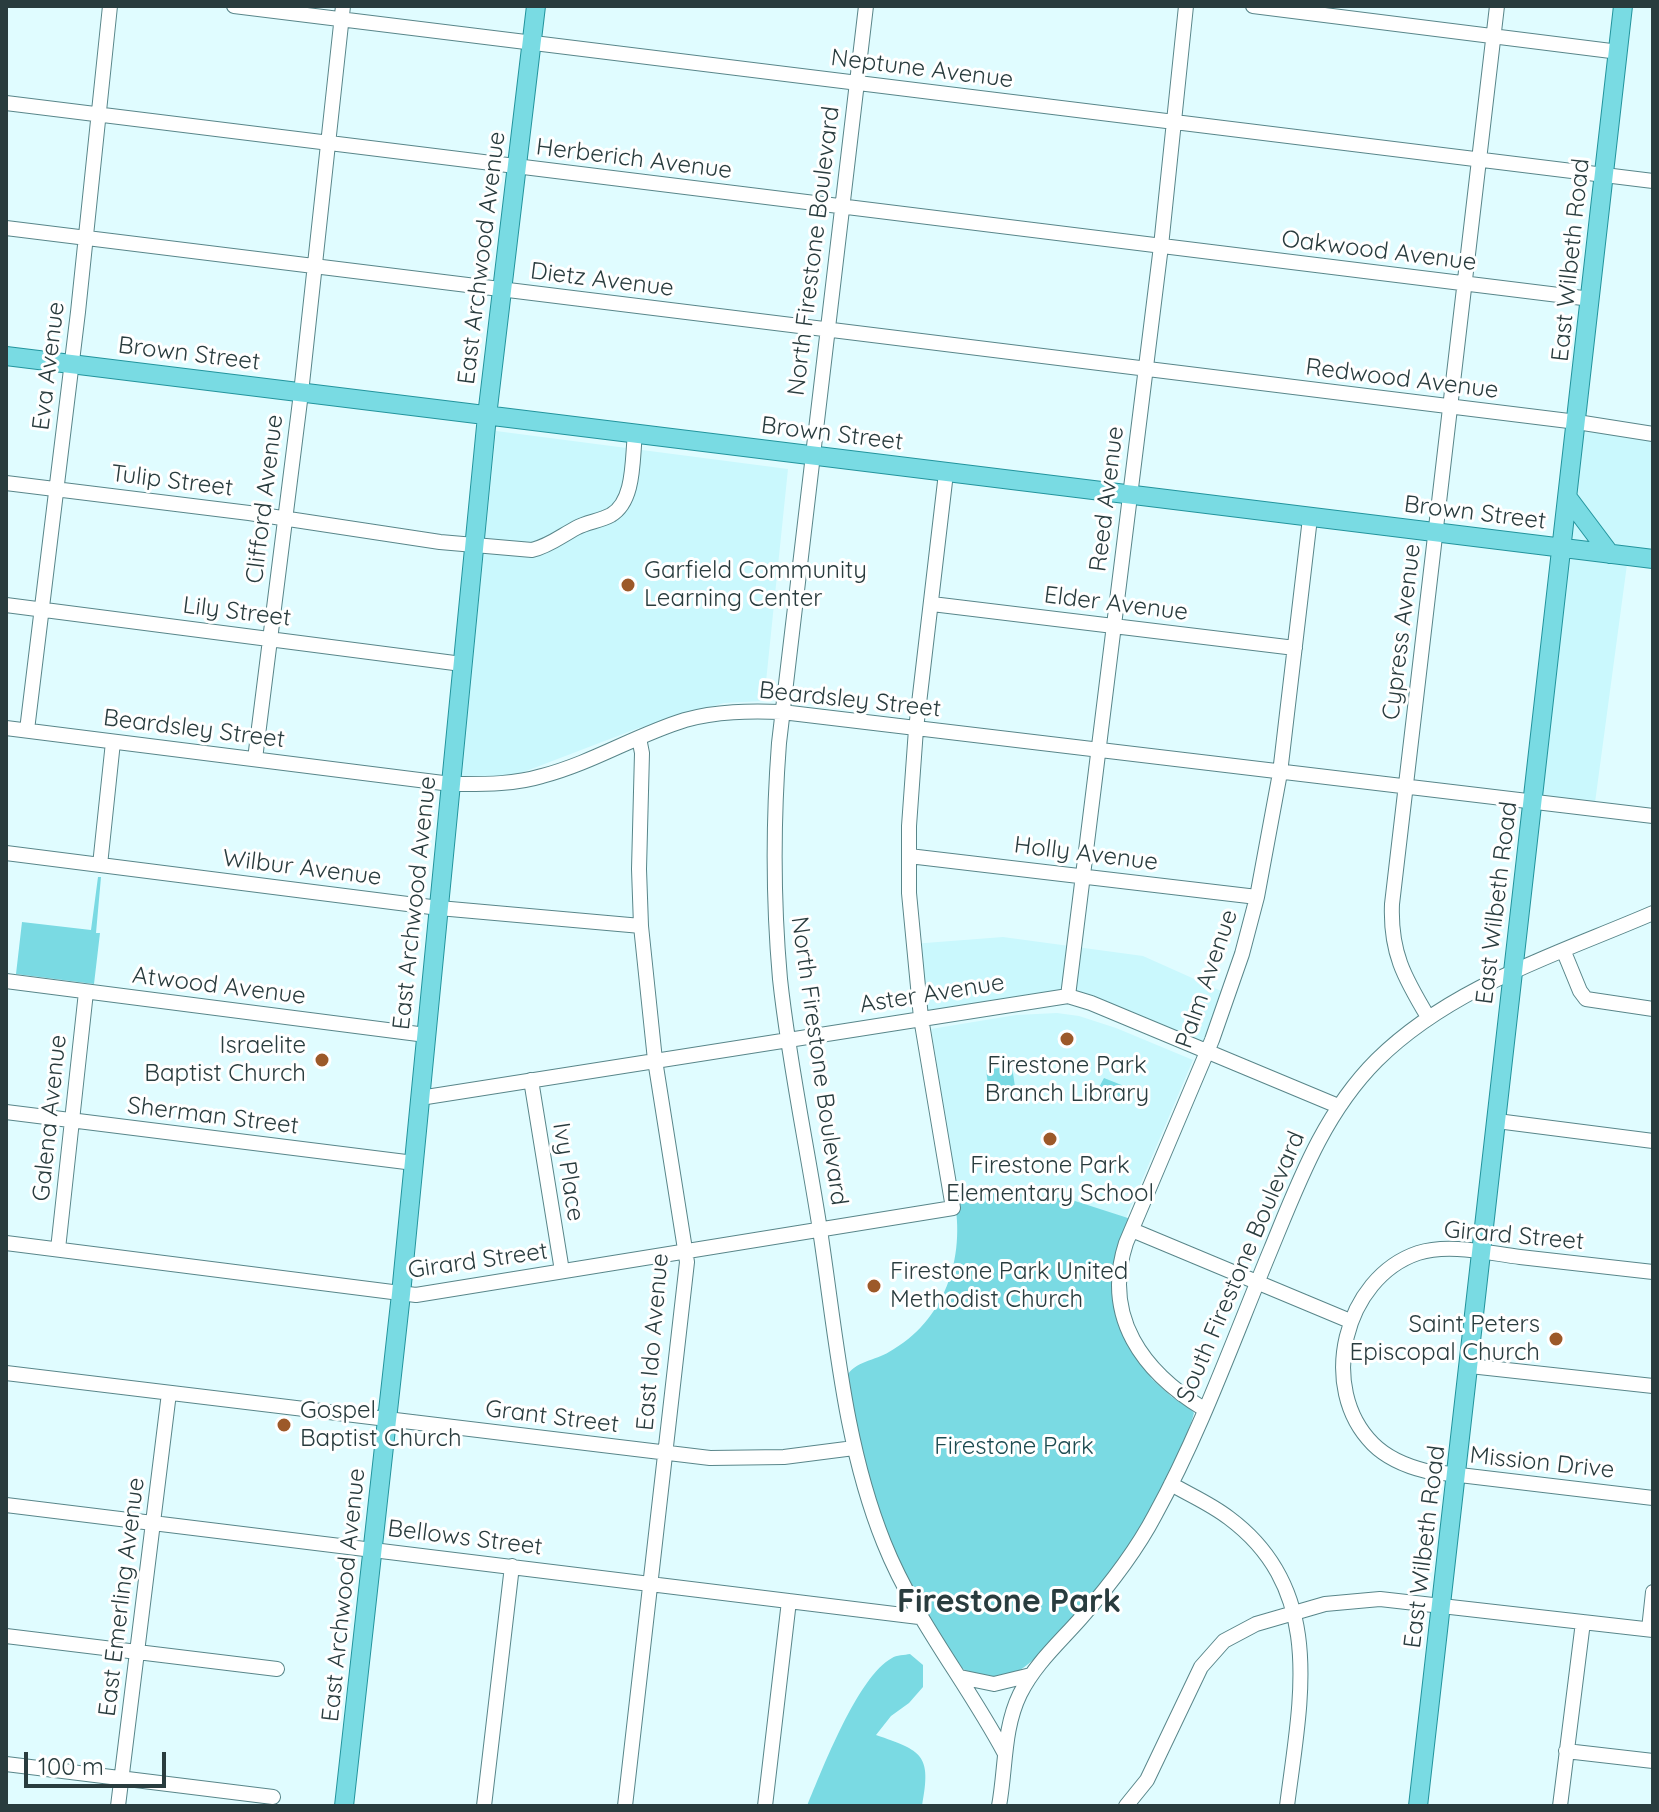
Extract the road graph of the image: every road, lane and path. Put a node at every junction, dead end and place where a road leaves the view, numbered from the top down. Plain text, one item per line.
1 (110, 6) edge
2 (234, 6) edge
3 (536, 6) edge
4 (866, 6) edge
5 (1186, 6) edge
6 (1253, 6) edge
7 (1497, 6) edge
8 (1623, 6) edge
9 (342, 13) edge
10 (1494, 37) junction
11 (532, 43) junction
12 (1619, 52) junction
13 (857, 82) junction
14 (6, 103) edge
15 (98, 114) junction
16 (1174, 122) junction
17 (328, 143) junction
18 (1481, 160) junction
19 (517, 167) junction
20 (1605, 176) junction
21 (1653, 181) edge
22 (842, 207) junction
23 (6, 228) edge
24 (85, 238) junction
25 (1161, 246) junction
26 (314, 267) junction
27 (1465, 283) junction
28 (502, 290) junction
29 (1591, 299) junction
30 (828, 329) junction
31 (6, 356) edge
32 (71, 365) junction
33 (1145, 368) junction
34 (301, 393) junction
35 (1451, 407) junction
36 (487, 416) junction
37 (1577, 422) junction
38 (635, 434) junction
39 (1653, 434) edge
40 (812, 456) junction
41 (946, 473) junction
42 (6, 483) edge
43 (56, 489) junction
44 (1129, 496) junction
45 (1568, 498) junction
46 (286, 518) junction
47 (1310, 518) junction
48 (1436, 533) junction
49 (475, 545) junction
50 (1562, 548) junction
51 (1610, 554) junction
52 (1653, 559) edge
53 (932, 604) junction
54 (6, 605) edge
55 (42, 610) junction
56 (1113, 626) junction
57 (270, 638) junction
58 (1295, 648) junction
59 (462, 664) junction
60 (782, 712) junction
61 (6, 728) edge
62 (916, 729) junction
63 (27, 730) junction
64 (639, 738) junction
65 (113, 742) junction
66 (1098, 751) junction
67 (255, 759) junction
68 (1280, 773) junction
69 (451, 784) junction
70 (1406, 788) junction
71 (1533, 803) junction
72 (1653, 816) edge
73 (6, 853) edge
74 (909, 856) junction
75 (100, 865) junction
76 (1084, 876) junction
77 (1257, 897) junction
78 (439, 908) junction
79 (1653, 913) edge
80 (641, 926) junction
81 (1564, 952) junction
82 (1513, 972) junction
83 (6, 981) edge
84 (86, 992) junction
85 (1068, 996) junction
86 (1653, 1009) edge
87 (1428, 1017) junction
88 (921, 1018) junction
89 (426, 1035) junction
90 (789, 1038) junction
91 (1207, 1052) junction
92 (655, 1060) junction
93 (531, 1080) junction
94 (420, 1098) junction
95 (1338, 1106) junction
96 (6, 1112) edge
97 (72, 1121) junction
98 (1497, 1121) junction
99 (1653, 1141) edge
100 (414, 1163) junction
101 (820, 1230) junction
102 (1132, 1230) junction
103 (6, 1243) edge
104 (58, 1249) junction
105 (686, 1252) junction
106 (1482, 1252) junction
107 (562, 1271) junction
108 (1653, 1272) edge
109 (1257, 1282) junction
110 (401, 1294) junction
111 (1350, 1321) junction
112 (1470, 1366) junction
113 (6, 1373) edge
114 (1653, 1386) edge
115 (169, 1393) junction
116 (1204, 1409) junction
117 (386, 1420) junction
118 (854, 1448) junction
119 (665, 1453) junction
120 (1457, 1475) junction
121 (1171, 1484) junction
122 (1653, 1498) edge
123 (6, 1505) edge
124 (154, 1523) junction
125 (374, 1549) junction
126 (512, 1566) junction
127 (650, 1582) junction
128 (1653, 1592) edge
129 (789, 1601) junction
130 (1443, 1605) junction
131 (1295, 1612) junction
132 (919, 1617) junction
133 (1583, 1622) junction
134 (1651, 1629) edge
135 (6, 1636) edge
136 (137, 1652) junction
137 (277, 1669) dead end
138 (1031, 1675) junction
139 (960, 1677) junction
140 (1566, 1751) junction
141 (1004, 1752) junction
142 (1653, 1761) edge
143 (6, 1764) edge
144 (121, 1778) junction
145 (273, 1797) dead end
146 (228, 1799) edge
147 (118, 1806) edge
148 (344, 1806) edge
149 (484, 1806) edge
150 (625, 1806) edge
151 (765, 1806) edge
152 (999, 1806) edge
153 (1126, 1806) edge
154 (1287, 1806) edge
155 (1418, 1806) edge
156 (1560, 1806) edge

1 - 15 street, Eva Avenue
2 - 9 street, Neptune Avenue
3 - 11 main road, East Archwood Avenue
4 - 13 street, North Firestone Boulevard
5 - 16 street, Reed Avenue
6 - 10 street
7 - 10 street, Cypress Avenue
8 - 12 main road, East Wilbeth Road
9 - 11 street, Neptune Avenue
9 - 17 street, Clifford Avenue
10 - 12 street
10 - 18 street, Cypress Avenue
11 - 13 street, Neptune Avenue
11 - 19 main road, East Archwood Avenue
12 - 20 main road, East Wilbeth Road
13 - 16 street, Neptune Avenue
13 - 22 street, North Firestone Boulevard
14 - 15 street, Herberich Avenue
15 - 17 street, Herberich Avenue
15 - 24 street, Eva Avenue
16 - 18 street, Neptune Avenue
16 - 25 street, Reed Avenue
17 - 19 street, Herberich Avenue
17 - 26 street, Clifford Avenue
18 - 20 street, Neptune Avenue
18 - 27 street, Cypress Avenue
19 - 22 street, Herberich Avenue
19 - 28 main road, East Archwood Avenue
20 - 21 street, Neptune Avenue
20 - 29 main road, East Wilbeth Road
22 - 25 street, Herberich Avenue
22 - 30 street, North Firestone Boulevard
23 - 24 street, Dietz Avenue
24 - 26 street, Dietz Avenue
24 - 32 street, Eva Avenue
25 - 27 street, Oakwood Avenue
25 - 33 street, Reed Avenue
26 - 28 street, Dietz Avenue
26 - 34 street, Clifford Avenue
27 - 29 street, Oakwood Avenue
27 - 35 street, Cypress Avenue
28 - 30 street, Dietz Avenue
28 - 36 main road, East Archwood Avenue
29 - 37 main road, East Wilbeth Road
30 - 33 street, Dietz Avenue
30 - 40 street, North Firestone Boulevard
31 - 32 main road, Brown Street
32 - 34 main road, Brown Street
32 - 43 street, Eva Avenue
33 - 35 street, Redwood Avenue
33 - 44 street, Reed Avenue
34 - 36 main road, Brown Street
34 - 46 street, Clifford Avenue
35 - 37 street, Redwood Avenue
35 - 48 street, Cypress Avenue
36 - 38 main road, Brown Street
36 - 49 main road, East Archwood Avenue
37 - 39 street, Redwood Avenue
37 - 45 main road, East Wilbeth Road
38 - 40 main road, Brown Street
38 - 49 street, Tulip Street
40 - 41 main road, Brown Street
40 - 60 street, North Firestone Boulevard
41 - 44 main road, Brown Street
41 - 53 street
42 - 43 street, Tulip Street
43 - 46 street, Tulip Street
43 - 55 street, Eva Avenue
44 - 47 main road, Brown Street
44 - 56 street, Reed Avenue
45 - 50 main road, East Wilbeth Road
45 - 51 main road
46 - 49 street, Tulip Street
46 - 57 street, Clifford Avenue
47 - 48 main road, Brown Street
47 - 58 street, Palm Avenue
48 - 50 main road, Brown Street
48 - 70 street, Cypress Avenue
49 - 59 main road, East Archwood Avenue
50 - 51 main road, Brown Street
50 - 71 main road, East Wilbeth Road
51 - 52 main road, Brown Street
53 - 56 street, Elder Avenue
53 - 62 street
54 - 55 street, Lily Street
55 - 57 street, Lily Street
55 - 63 street, Eva Avenue
56 - 58 street, Elder Avenue
56 - 66 street, Reed Avenue
57 - 59 street, Lily Street
57 - 67 street, Clifford Avenue
58 - 68 street, Palm Avenue
59 - 69 main road, East Archwood Avenue
60 - 62 street, Beardsley Street
60 - 64 street, Beardsley Street
60 - 90 street, North Firestone Boulevard
61 - 63 street, Beardsley Street
62 - 66 street, Beardsley Street
62 - 74 street
63 - 65 street, Beardsley Street
64 - 69 street, Beardsley Street
64 - 80 street, East Ido Avenue
65 - 67 street, Beardsley Street
65 - 75 street
66 - 68 street, Beardsley Street
66 - 76 street, Reed Avenue
67 - 69 street, Beardsley Street
68 - 70 street, Beardsley Street
68 - 77 street, Palm Avenue
69 - 78 main road, East Archwood Avenue
70 - 71 street, Beardsley Street
70 - 87 street, Cypress Avenue
71 - 72 street, Beardsley Street
71 - 82 main road, East Wilbeth Road
73 - 75 street, Wilbur Avenue
74 - 76 street, Holly Avenue
74 - 88 street
75 - 78 street, Wilbur Avenue
76 - 77 street, Holly Avenue
76 - 85 street, Reed Avenue
77 - 91 street, Palm Avenue
78 - 80 street, Wilbur Avenue
78 - 89 main road, East Archwood Avenue
79 - 81 street, South Firestone Boulevard
80 - 92 street, East Ido Avenue
81 - 82 street, South Firestone Boulevard
81 - 86 street
82 - 87 street, South Firestone Boulevard
82 - 98 main road, East Wilbeth Road
83 - 84 street, Atwood Avenue
84 - 89 street, Atwood Avenue
84 - 97 street, Galena Avenue
85 - 88 street, Aster Avenue
85 - 91 street, Aster Avenue
87 - 95 street, South Firestone Boulevard
88 - 90 street, Aster Avenue
88 - 101 street, Girard Street
89 - 94 main road, East Archwood Avenue
90 - 92 street, Aster Avenue
90 - 101 street, North Firestone Boulevard
91 - 95 street, Aster Avenue
91 - 102 street, Palm Avenue
92 - 93 street, Aster Avenue
92 - 105 street, East Ido Avenue
93 - 94 street, Aster Avenue
93 - 107 street, Ivy Place
94 - 100 main road, East Archwood Avenue
95 - 109 street, South Firestone Boulevard
96 - 97 street, Sherman Street
97 - 100 street, Sherman Street
97 - 104 street, Galena Avenue
98 - 99 street
98 - 106 main road, East Wilbeth Road
100 - 110 main road, East Archwood Avenue
101 - 105 street, Girard Street
101 - 118 street, North Firestone Boulevard
102 - 109 street
102 - 116 street, Palm Avenue
103 - 104 street, Girard Street
104 - 110 street, Girard Street
105 - 107 street, Girard Street
105 - 119 street, East Ido Avenue
106 - 108 street, Girard Street
106 - 111 street, Girard Street
106 - 112 main road, East Wilbeth Road
107 - 110 street, Girard Street
109 - 111 street
109 - 116 street, South Firestone Boulevard
110 - 117 main road, East Archwood Avenue
111 - 120 street, Mission Drive
112 - 114 street
112 - 120 main road, East Wilbeth Road
113 - 115 street, Grant Street
115 - 117 street, Grant Street
115 - 124 street, East Emerling Avenue
116 - 121 street, South Firestone Boulevard
117 - 119 street, Grant Street
117 - 125 main road, East Archwood Avenue
118 - 119 street, Grant Street
118 - 132 street, North Firestone Boulevard
119 - 127 street, East Ido Avenue
120 - 122 street, Mission Drive
120 - 130 main road, East Wilbeth Road
121 - 131 street
121 - 138 street, South Firestone Boulevard
123 - 124 street, Bellows Street
124 - 125 street, Bellows Street
124 - 136 street, East Emerling Avenue
125 - 126 street, Bellows Street
125 - 148 main road, East Archwood Avenue
126 - 127 street, Bellows Street
126 - 149 street
127 - 129 street, Bellows Street
127 - 150 street, East Ido Avenue
128 - 134 street
129 - 132 street, Bellows Street
129 - 151 street
130 - 131 street
130 - 133 street
130 - 155 main road, East Wilbeth Road
131 - 153 street
131 - 154 street
132 - 139 street, North Firestone Boulevard
133 - 134 street
133 - 140 street
135 - 136 street
136 - 137 street
136 - 144 street, East Emerling Avenue
138 - 139 street
138 - 141 street, South Firestone Boulevard
139 - 141 street, North Firestone Boulevard
140 - 142 street
140 - 156 street
141 - 152 street, South Firestone Boulevard
143 - 144 street
144 - 146 street
144 - 147 street, East Emerling Avenue
145 - 146 street

